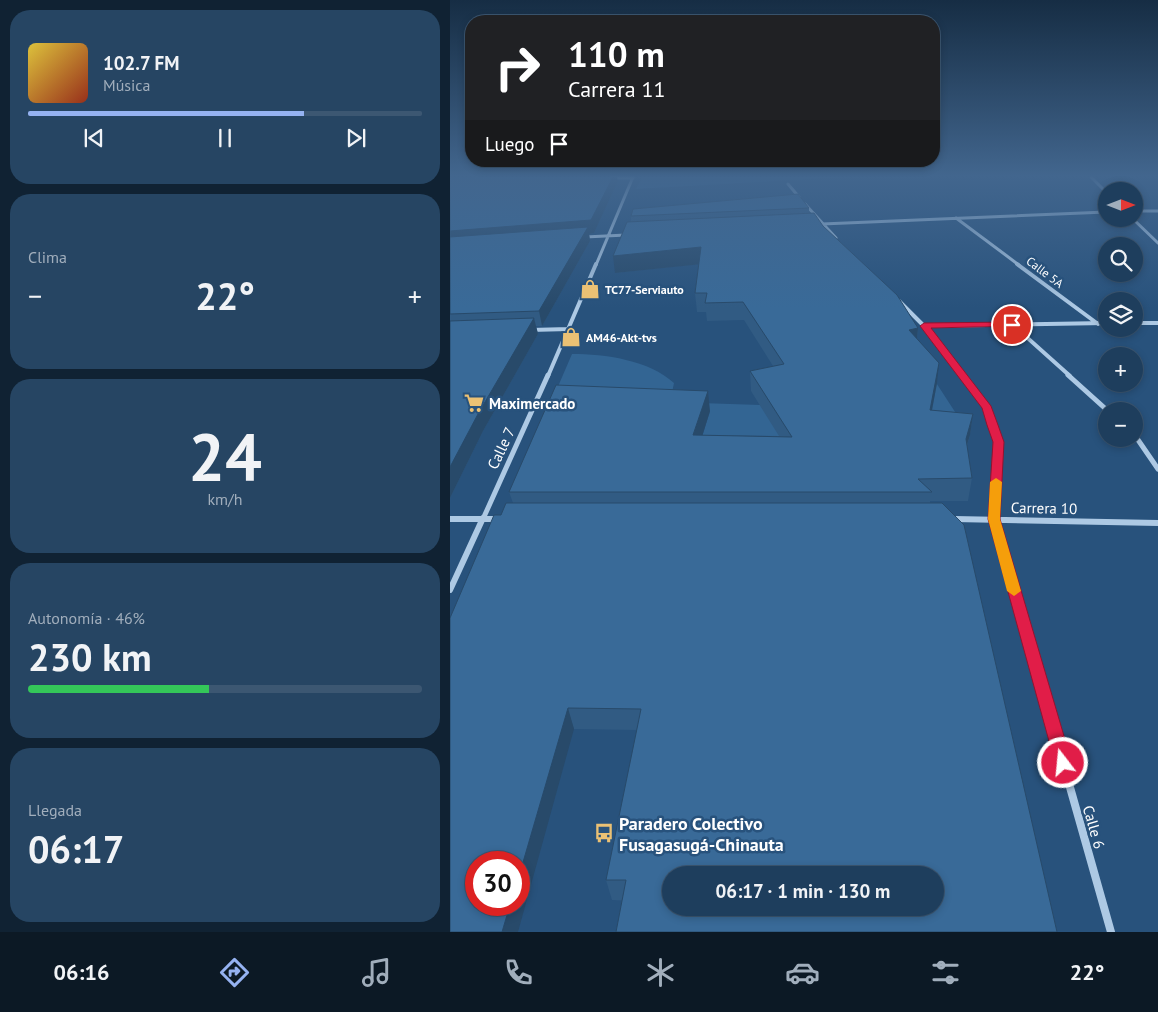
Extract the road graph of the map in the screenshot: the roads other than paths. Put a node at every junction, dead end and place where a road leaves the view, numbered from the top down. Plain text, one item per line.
1 (615, 220) edge
2 (820, 220) edge
3 (901, 220) edge
4 (959, 220) edge
5 (823, 224) junction
6 (813, 225) edge
7 (1142, 228) edge
8 (634, 234) edge
9 (608, 236) junction
10 (578, 238) edge
11 (1158, 243) edge
12 (843, 245) edge
13 (897, 299) edge
14 (1143, 323) edge
15 (1158, 323) edge
16 (1098, 324) joint
17 (1012, 325) junction
18 (924, 326) junction
19 (569, 329) junction
20 (519, 331) edge
21 (1098, 402) edge
22 (1143, 447) edge
23 (1158, 469) edge
24 (450, 519) edge
25 (482, 519) junction
26 (502, 519) edge
27 (944, 519) edge
28 (994, 519) junction
29 (1158, 523) edge
30 (450, 590) edge
31 (1111, 932) edge

1 - 9 street, Calle 7
2 - 5 street
3 - 5 street
4 - 16 street, Calle 5A
5 - 6 street
5 - 12 street
7 - 11 street
8 - 9 street
9 - 10 street
9 - 19 street, Calle 7
13 - 18 street, Calle 6
14 - 15 street
16 - 17 street
17 - 18 street
17 - 21 street
18 - 28 street, Calle 6
19 - 20 street
19 - 25 street, Calle 7
22 - 23 street
24 - 25 street
25 - 26 street
25 - 30 street, Calle 7
27 - 28 street, Carrera 10
28 - 29 street, Carrera 10
28 - 31 street, Calle 6

